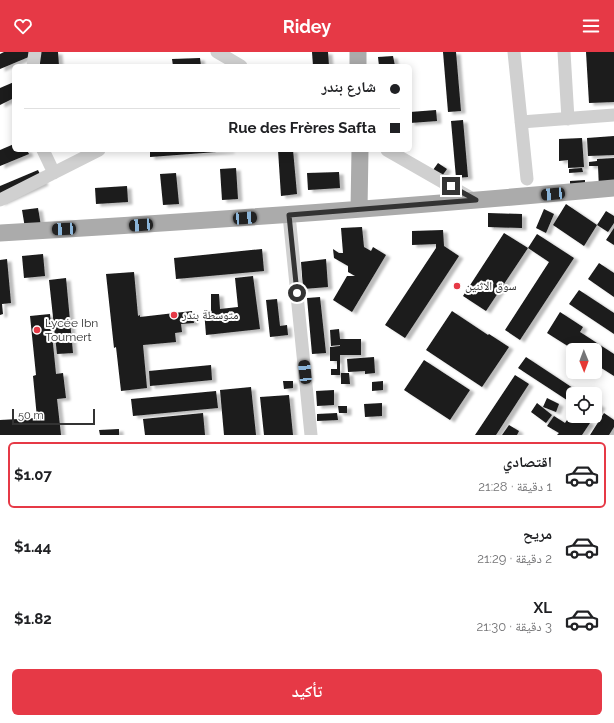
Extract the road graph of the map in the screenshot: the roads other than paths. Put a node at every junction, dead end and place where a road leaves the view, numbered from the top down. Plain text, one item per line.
1 (35, 52) edge
2 (217, 52) edge
3 (358, 52) edge
4 (514, 52) edge
5 (564, 52) edge
6 (33, 64) edge
7 (238, 64) edge
8 (358, 64) edge
9 (614, 115) edge
10 (568, 119) junction
11 (521, 122) junction
12 (44, 152) edge
13 (95, 152) edge
14 (360, 152) edge
15 (391, 152) edge
16 (54, 173) junction
17 (527, 179) dead end
18 (614, 188) edge
19 (0, 200) edge
20 (476, 200) junction
21 (359, 209) junction
22 (289, 215) junction
23 (0, 233) edge
24 (311, 435) edge

1 - 6 street
2 - 7 street
3 - 8 main road
4 - 11 street
5 - 10 street
9 - 10 street
10 - 11 street
11 - 17 street
12 - 16 street
13 - 16 street
14 - 21 main road
15 - 20 street
16 - 19 street
18 - 20 main road
20 - 21 main road
21 - 22 main road
22 - 23 main road
22 - 24 street

